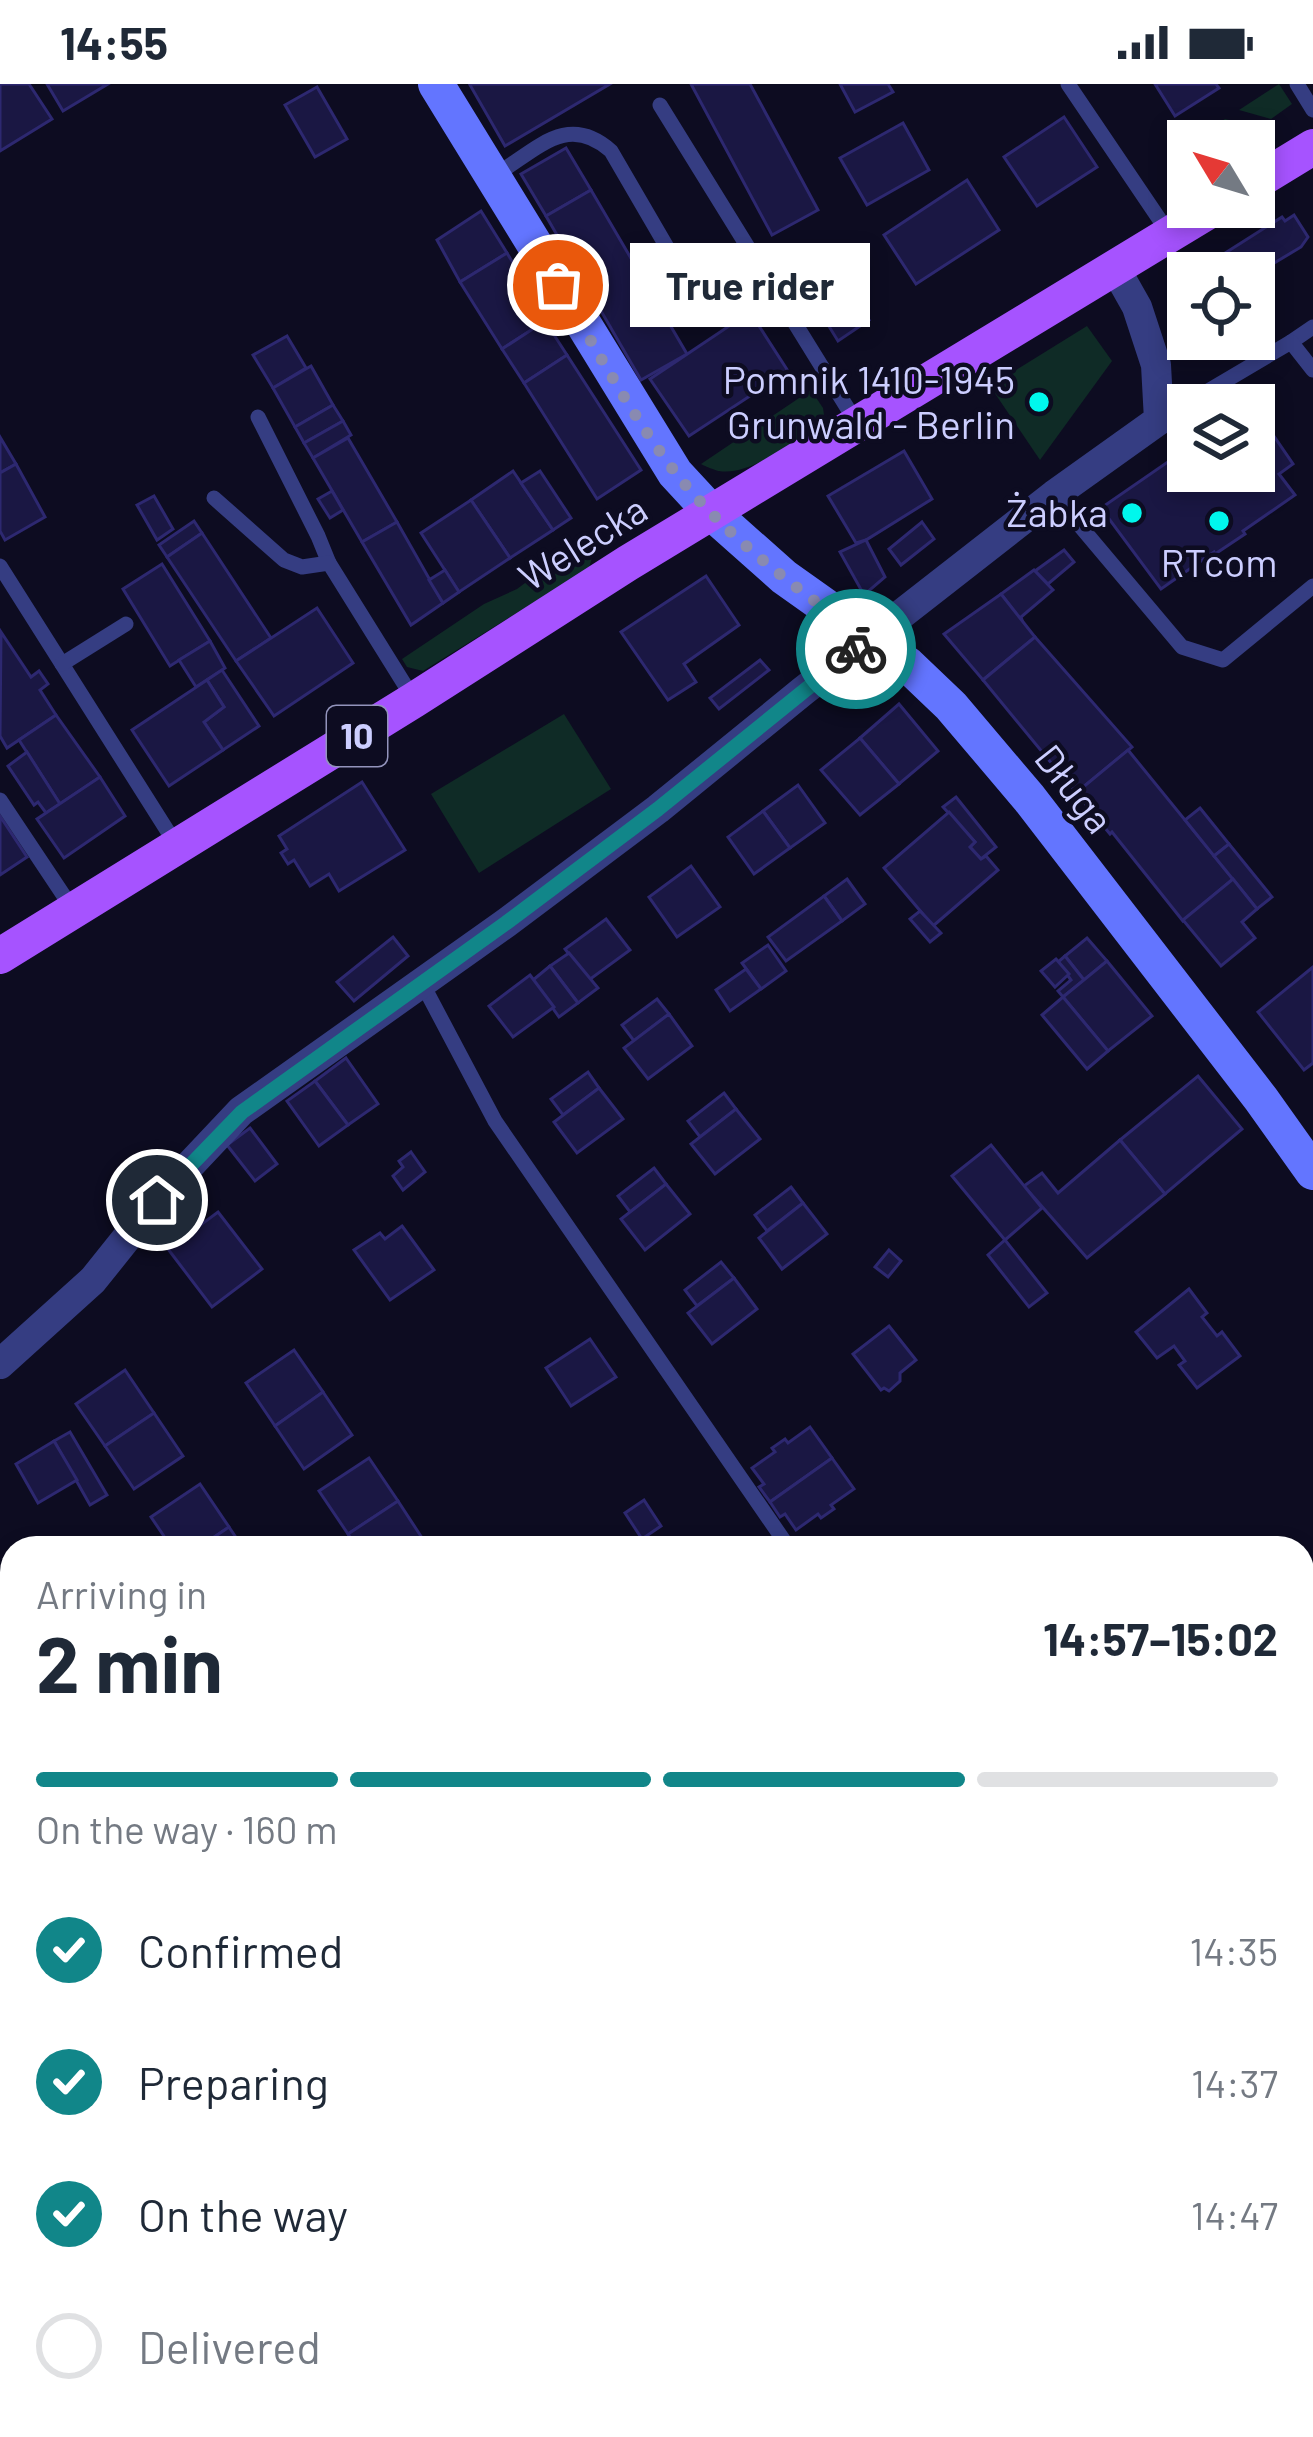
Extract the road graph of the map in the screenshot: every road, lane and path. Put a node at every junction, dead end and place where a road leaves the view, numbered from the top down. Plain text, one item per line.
1 (436, 84) edge
2 (1068, 84) edge
3 (1297, 84) edge
4 (660, 105) dead end
5 (1313, 110) edge
6 (1313, 147) edge
7 (1275, 170) edge
8 (492, 176) junction
9 (1180, 228) edge
10 (1169, 235) junction
11 (675, 260) dead end
12 (1115, 268) junction
13 (1313, 327) edge
14 (1291, 342) junction
15 (1313, 370) edge
16 (258, 417) dead end
17 (1159, 420) junction
18 (857, 424) junction
19 (1054, 495) junction
20 (214, 498) dead end
21 (712, 513) junction
22 (328, 563) junction
23 (0, 566) edge
24 (1313, 586) edge
25 (126, 624) dead end
26 (869, 639) junction
27 (62, 664) junction
28 (415, 700) junction
29 (0, 800) edge
30 (177, 846) junction
31 (74, 910) junction
32 (0, 956) edge
33 (422, 983) junction
34 (1313, 1172) edge
35 (0, 1364) edge
36 (781, 1536) edge

1 - 8 street, Długa
2 - 10 lane
3 - 5 lane
4 - 18 lane
6 - 7 main road
8 - 11 lane
8 - 21 street, Długa
9 - 10 main road, Welecka / 10
10 - 12 main road, Welecka / 10
12 - 17 street
12 - 18 main road, Welecka / 10
13 - 14 lane
14 - 15 lane
14 - 17 lane
16 - 22 lane
17 - 19 street
18 - 21 main road, Welecka / 10
19 - 24 lane
19 - 26 street
20 - 22 lane
21 - 26 street, Długa
21 - 28 main road, Welecka / 10
22 - 28 lane
23 - 27 lane
25 - 27 lane
26 - 33 street
26 - 34 street, Długa
27 - 30 lane
28 - 30 main road, Welecka / 10
29 - 31 lane
30 - 31 main road, Welecka / 10
31 - 32 main road, Welecka / 10
33 - 35 street
33 - 36 lane

